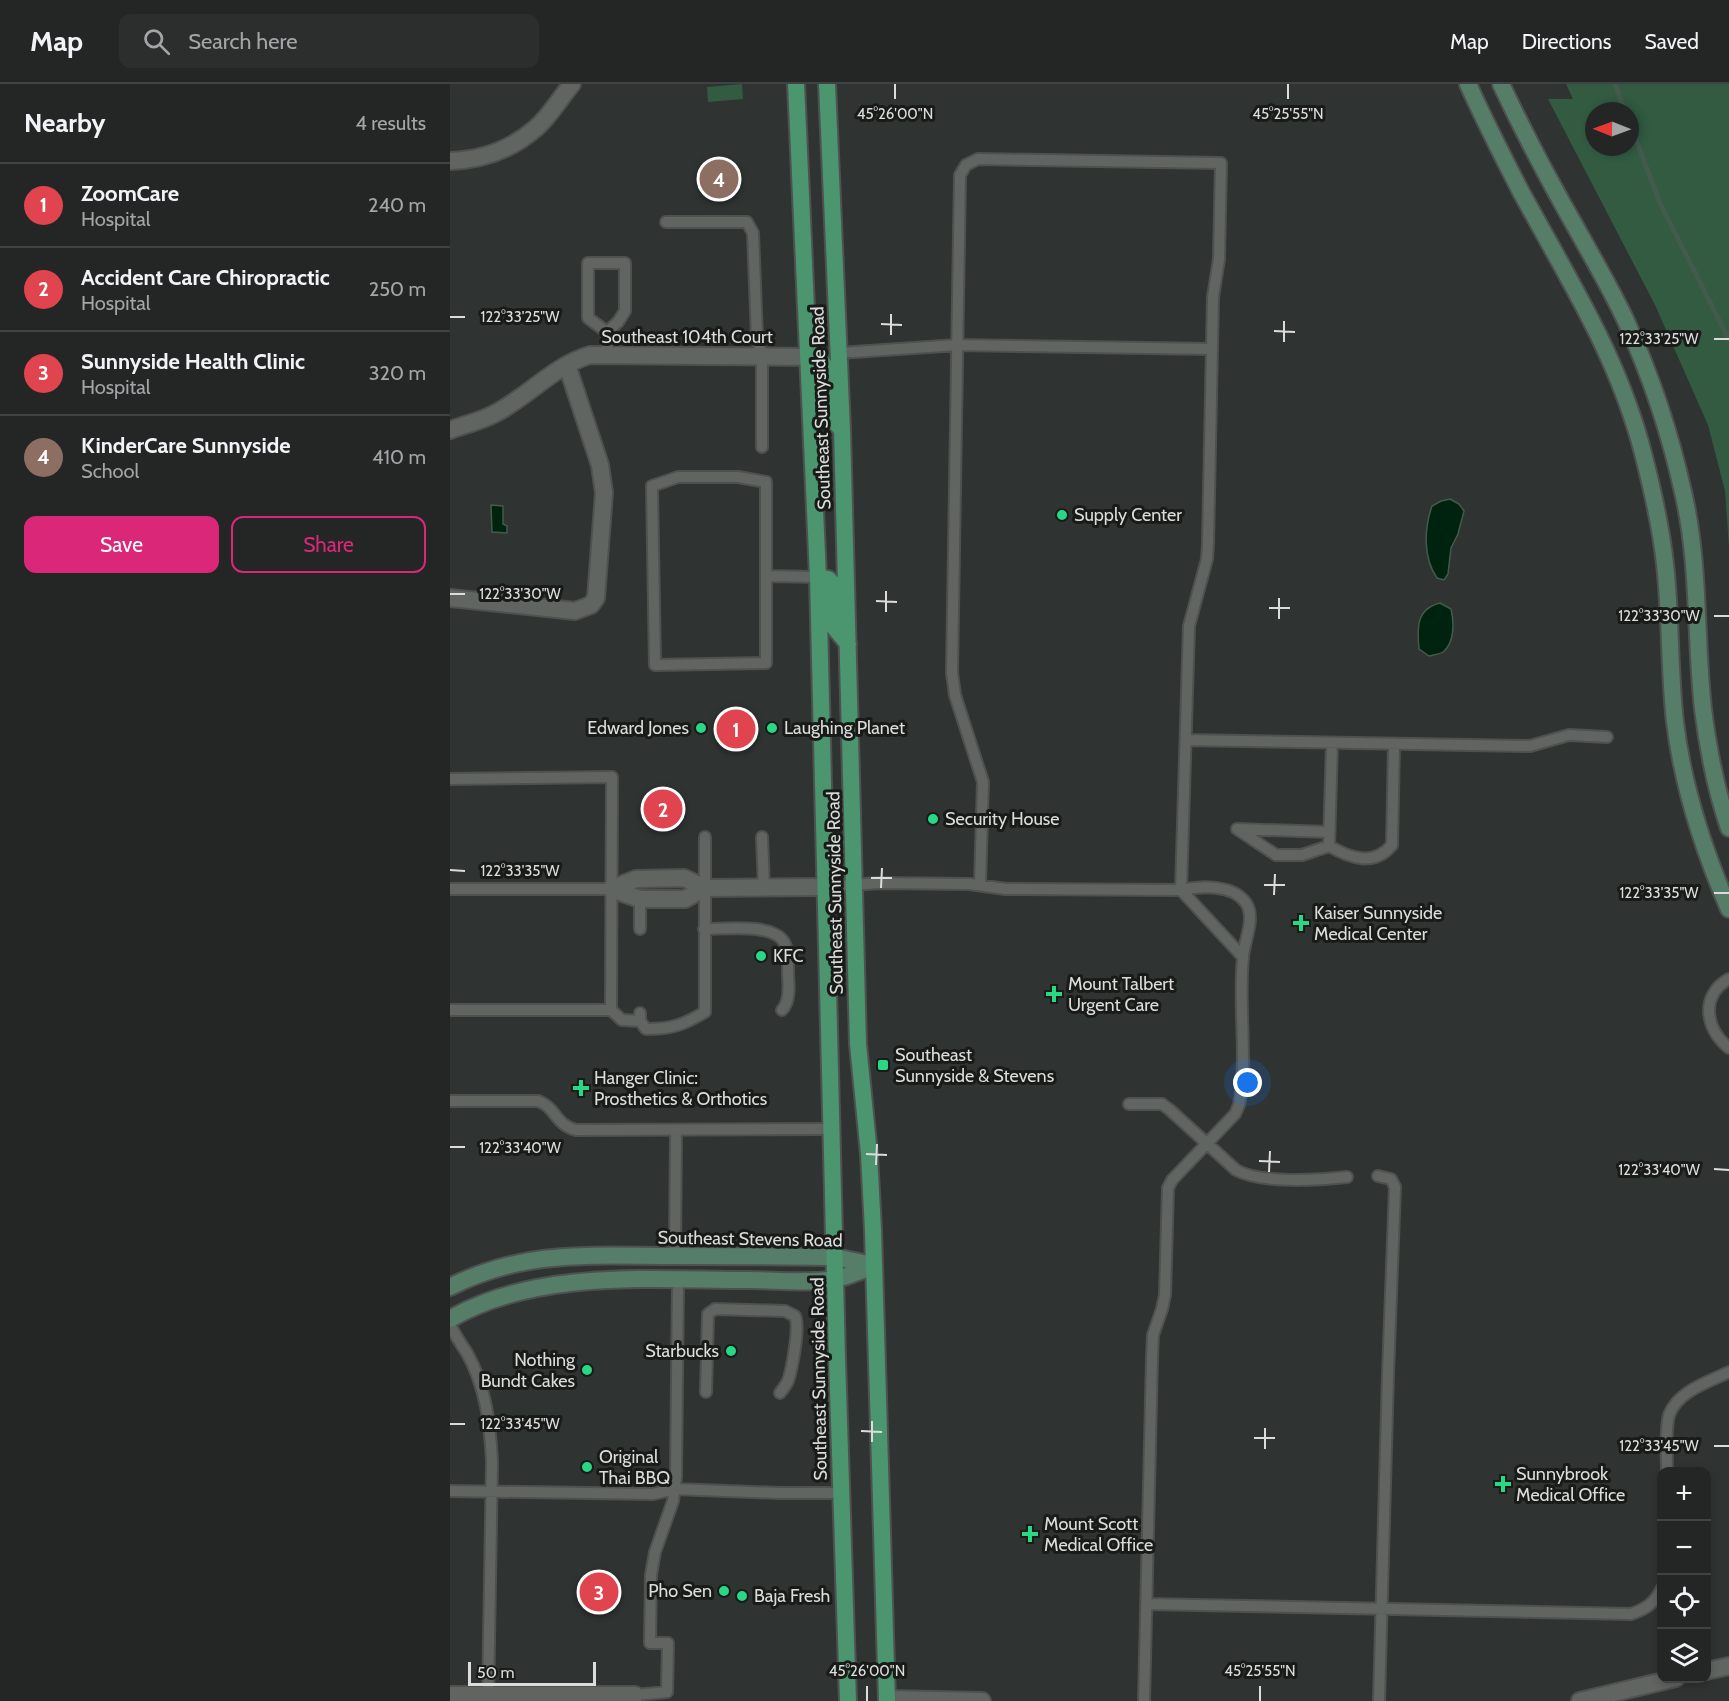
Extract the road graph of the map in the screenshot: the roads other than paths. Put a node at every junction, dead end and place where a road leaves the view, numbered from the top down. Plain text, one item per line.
1 (572, 84) edge
2 (796, 84) edge
3 (827, 84) edge
4 (1468, 84) edge
5 (1501, 84) edge
6 (450, 160) edge
7 (666, 222) dead end
8 (607, 332) junction
9 (958, 345) junction
10 (1212, 349) junction
11 (839, 353) junction
12 (606, 356) junction
13 (762, 357) junction
14 (809, 357) junction
15 (567, 365) junction
16 (450, 430) edge
17 (842, 430) junction
18 (762, 447) dead end
19 (766, 576) junction
20 (818, 577) junction
21 (450, 598) edge
22 (848, 644) junction
23 (1606, 737) dead end
24 (1186, 740) junction
25 (1332, 743) junction
26 (1394, 744) junction
27 (450, 779) edge
28 (1729, 828) edge
29 (1329, 832) junction
30 (705, 837) dead end
31 (762, 837) dead end
32 (1329, 846) junction
33 (854, 885) junction
34 (980, 885) junction
35 (826, 886) junction
36 (705, 888) junction
37 (764, 888) junction
38 (450, 889) edge
39 (611, 889) junction
40 (1181, 890) junction
41 (640, 899) junction
42 (1729, 909) edge
43 (640, 929) dead end
44 (704, 929) junction
45 (1243, 957) junction
46 (1729, 979) edge
47 (450, 1010) edge
48 (611, 1010) junction
49 (782, 1010) dead end
50 (1729, 1048) edge
51 (450, 1101) edge
52 (1129, 1104) dead end
53 (832, 1129) junction
54 (676, 1130) junction
55 (1207, 1143) junction
56 (1378, 1176) dead end
57 (1347, 1177) dead end
58 (675, 1256) junction
59 (835, 1257) junction
60 (874, 1266) junction
61 (836, 1279) junction
62 (678, 1280) junction
63 (450, 1287) edge
64 (450, 1319) edge
65 (450, 1325) edge
66 (1729, 1372) edge
67 (706, 1392) dead end
68 (780, 1393) dead end
69 (1667, 1467) edge
70 (675, 1489) junction
71 (450, 1491) edge
72 (492, 1492) junction
73 (841, 1493) junction
74 (1657, 1599) edge
75 (1147, 1604) junction
76 (1382, 1608) junction
77 (1729, 1666) edge
78 (1711, 1670) edge
79 (1660, 1683) edge
80 (450, 1695) edge
81 (635, 1695) joint
82 (488, 1698) edge
83 (1612, 1698) edge
84 (887, 1700) edge
85 (848, 1701) edge
86 (971, 1701) edge
87 (982, 1701) edge
88 (1144, 1701) edge
89 (1379, 1701) edge
90 (1580, 1701) edge

1 - 6 street
2 - 14 main road, Southeast Sunnyside Road
3 - 11 main road, Southeast Sunnyside Road
4 - 42 main road
5 - 28 main road
7 - 13 lane
8 - 8 lane
8 - 12 lane
9 - 10 lane
9 - 10 lane
9 - 11 lane
9 - 34 lane
10 - 24 lane
11 - 17 main road, Southeast Sunnyside Road
12 - 13 street, Southeast 104th Court
12 - 15 street, Southeast 104th Court
13 - 14 street, Southeast 104th Court
13 - 18 lane
14 - 17 main road
14 - 20 main road, Southeast Sunnyside Road
15 - 16 street, Southeast 104th Court
15 - 21 street
17 - 22 main road, Southeast Sunnyside Road
19 - 19 lane
19 - 20 lane
20 - 22 main road
20 - 35 main road, Southeast Sunnyside Road
22 - 33 main road, Southeast Sunnyside Road
23 - 26 lane
24 - 25 lane
24 - 40 lane
25 - 26 lane
25 - 29 lane
26 - 32 lane
27 - 39 lane
29 - 32 lane
29 - 32 lane
30 - 36 lane
31 - 37 lane
33 - 34 lane
33 - 35 lane
33 - 60 main road, Southeast Sunnyside Road
34 - 40 lane
35 - 37 street
35 - 53 main road, Southeast Sunnyside Road
36 - 37 street
36 - 39 street
36 - 41 street
36 - 44 lane
38 - 39 lane
39 - 41 street
39 - 48 lane
40 - 45 lane
40 - 45 lane
41 - 43 lane
44 - 48 lane
44 - 49 lane
45 - 55 lane
46 - 50 lane
47 - 48 lane
51 - 54 lane
52 - 55 lane
53 - 54 lane
53 - 59 main road, Southeast Sunnyside Road
54 - 58 lane
55 - 57 lane
55 - 75 lane
56 - 76 lane
58 - 59 main road, Southeast Stevens Road
58 - 63 main road, Southeast Stevens Road
59 - 60 main road, Southeast Stevens Road
59 - 61 main road, Southeast Sunnyside Road
60 - 61 main road, Southeast Stevens Road
60 - 84 main road, Southeast Sunnyside Road
61 - 62 main road, Southeast Stevens Road
61 - 73 main road, Southeast Sunnyside Road
62 - 64 main road, Southeast Stevens Road
62 - 70 lane
65 - 72 lane
66 - 69 lane
67 - 68 lane
70 - 72 lane
70 - 73 lane
70 - 81 lane
71 - 72 lane
72 - 82 lane
73 - 85 main road, Southeast Sunnyside Road
74 - 76 lane
75 - 76 lane
75 - 88 lane
76 - 89 lane
77 - 78 street
79 - 83 street
80 - 82 street
81 - 82 street
83 - 90 street
84 - 86 street
86 - 87 street

